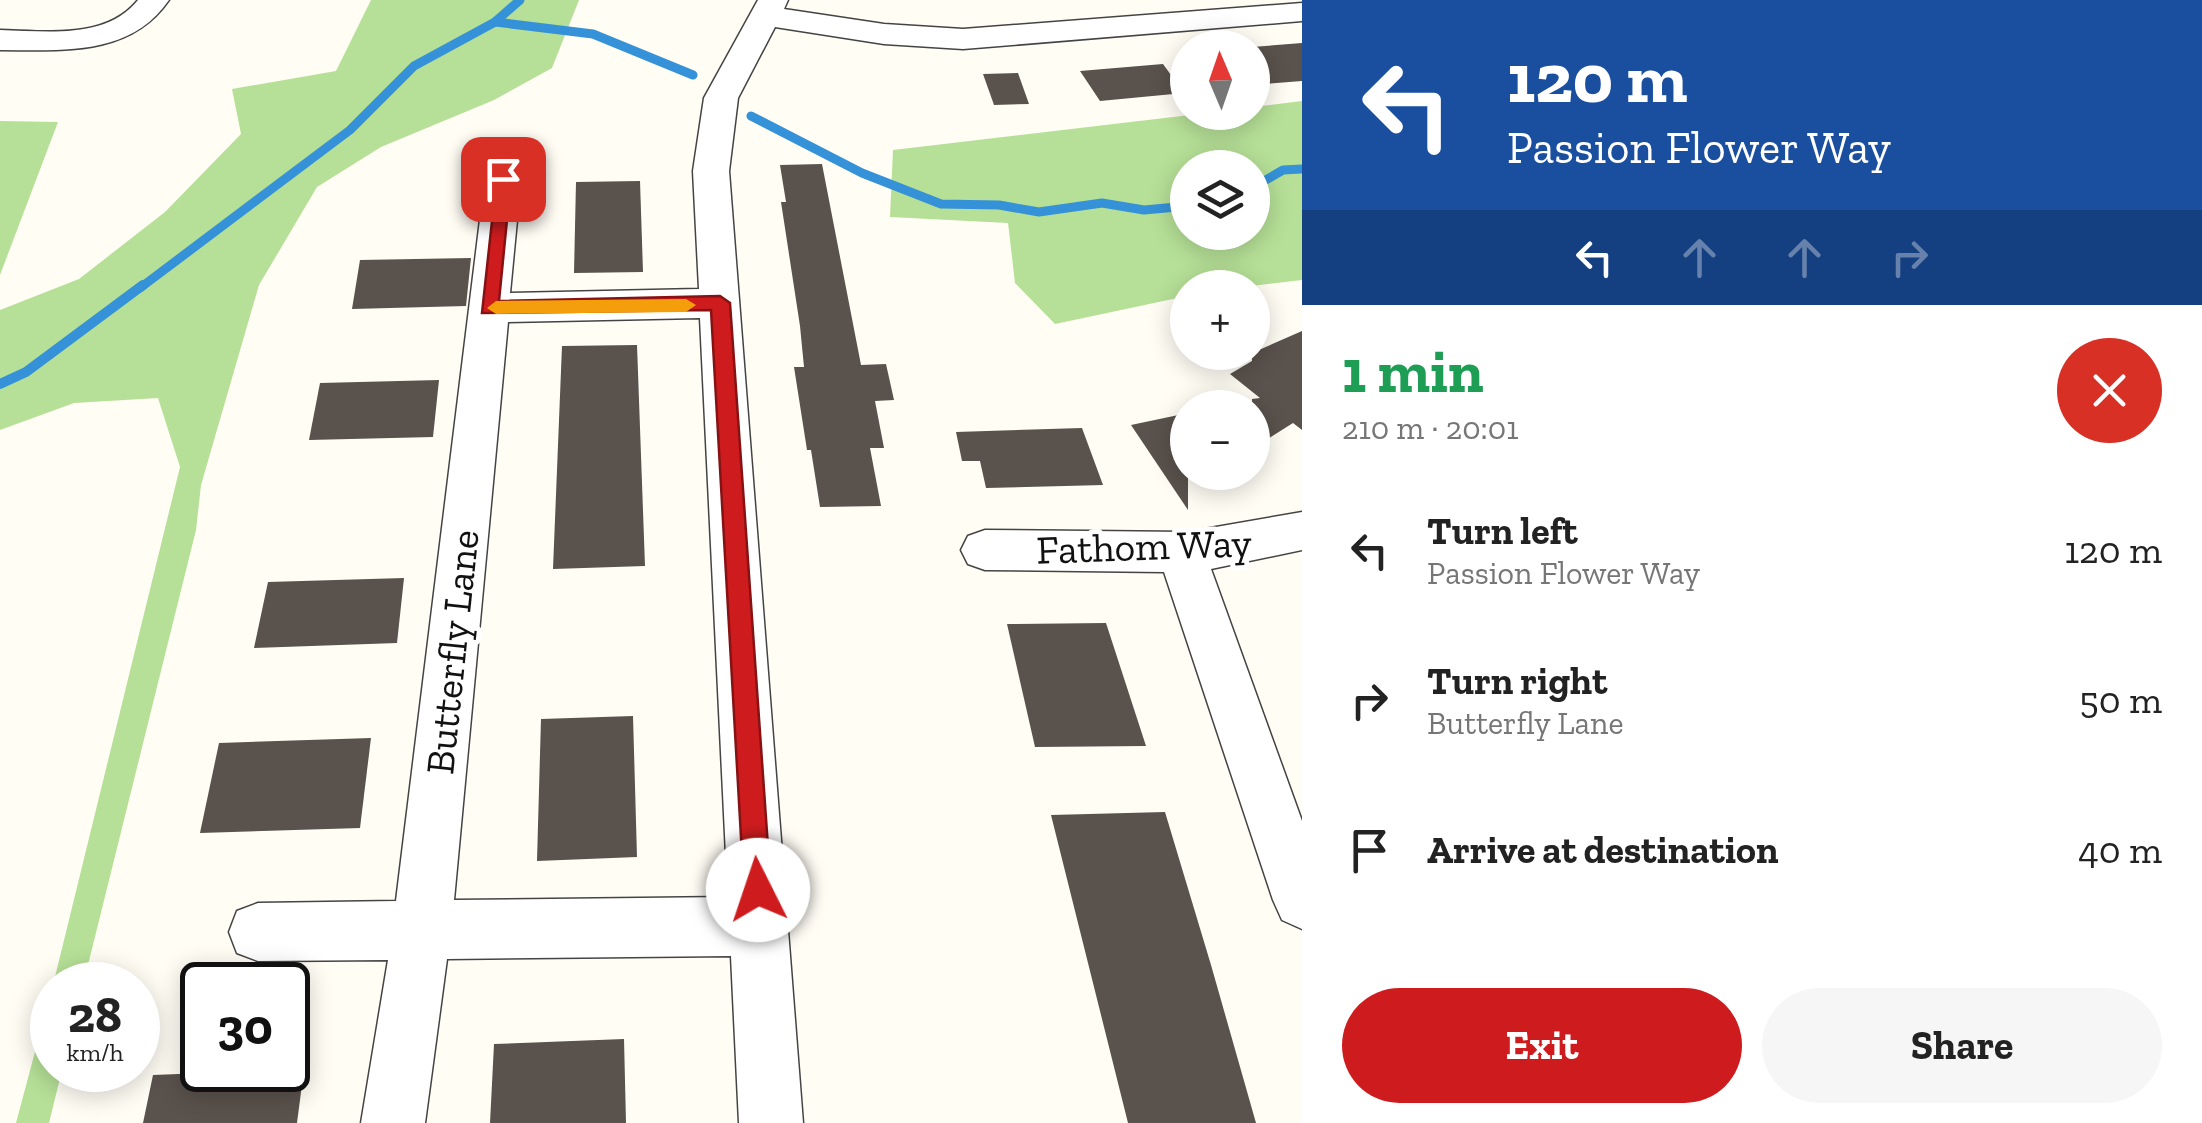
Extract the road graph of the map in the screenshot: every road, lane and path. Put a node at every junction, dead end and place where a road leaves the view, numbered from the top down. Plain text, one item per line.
1 (154, 0) edge
2 (769, 8) edge
3 (1204, 8) edge
4 (1302, 12) edge
5 (0, 40) edge
6 (503, 179) dead end
7 (720, 303) junction
8 (489, 308) junction
9 (1302, 531) edge
10 (985, 550) dead end
11 (1180, 550) junction
12 (1302, 900) edge
13 (760, 926) junction
14 (422, 930) junction
15 (258, 932) dead end
16 (393, 1123) edge
17 (771, 1123) edge

1 - 5 street
2 - 3 street
2 - 7 street
3 - 4 street
6 - 8 street, Butterfly Lane
7 - 8 street
7 - 13 street
8 - 14 street, Butterfly Lane
9 - 11 street, Fathom Way
10 - 11 street, Fathom Way
11 - 12 street
13 - 14 street
13 - 17 street
14 - 15 street
14 - 16 street, Butterfly Lane

